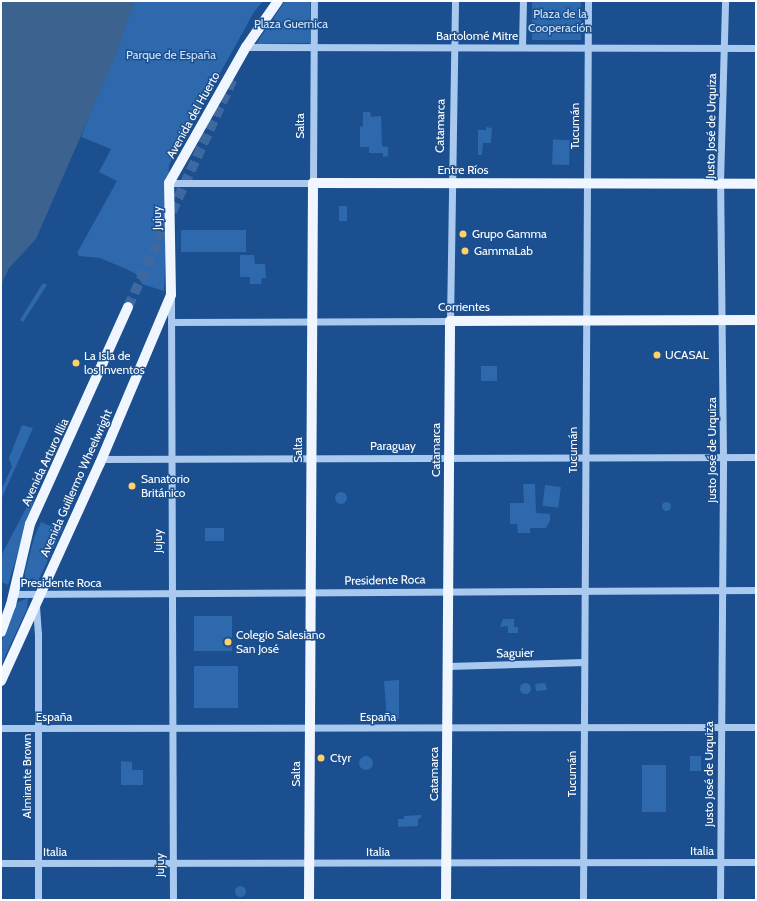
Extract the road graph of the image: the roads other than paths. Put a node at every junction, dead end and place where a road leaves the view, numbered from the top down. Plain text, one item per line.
1 (278, 1) edge
2 (314, 1) edge
3 (455, 1) edge
4 (524, 1) edge
5 (588, 1) edge
6 (725, 1) edge
7 (246, 47) junction
8 (314, 47) junction
9 (522, 47) junction
10 (586, 47) junction
11 (724, 47) junction
12 (454, 48) junction
13 (756, 48) edge
14 (313, 182) junction
15 (585, 182) junction
16 (169, 183) junction
17 (720, 183) junction
18 (452, 184) junction
19 (756, 184) edge
20 (171, 295) junction
21 (128, 308) tunnel mouth
22 (722, 319) junction
23 (450, 320) junction
24 (585, 320) junction
25 (756, 320) edge
26 (312, 321) junction
27 (171, 322) junction
28 (311, 457) junction
29 (449, 457) junction
30 (584, 457) junction
31 (723, 457) junction
32 (756, 457) edge
33 (172, 458) junction
34 (101, 459) junction
35 (448, 590) junction
36 (584, 590) junction
37 (721, 590) junction
38 (756, 590) edge
39 (310, 591) junction
40 (13, 594) junction
41 (171, 594) junction
42 (40, 595) junction
43 (36, 604) junction
44 (1, 632) edge
45 (584, 662) junction
46 (448, 666) junction
47 (1, 681) edge
48 (173, 727) junction
49 (447, 727) junction
50 (583, 727) junction
51 (721, 727) junction
52 (756, 727) edge
53 (1, 728) edge
54 (38, 728) junction
55 (310, 729) junction
56 (720, 862) junction
57 (756, 862) edge
58 (1, 863) edge
59 (38, 863) junction
60 (446, 863) junction
61 (583, 863) junction
62 (173, 864) junction
63 (309, 864) junction
64 (38, 900) edge
65 (174, 900) edge
66 (309, 900) edge
67 (446, 900) edge
68 (583, 900) edge
69 (720, 900) edge

1 - 7 main road, Avenida del Huerto
2 - 8 street, Salta
3 - 12 street, Catamarca
4 - 9 street
5 - 10 street, Tucumán
6 - 11 street, Justo José de Urquiza
7 - 8 street, Bartolomé Mitre
7 - 16 main road, Avenida del Huerto
8 - 12 street, Bartolomé Mitre
8 - 14 street, Salta
9 - 10 street, Bartolomé Mitre
9 - 12 street, Bartolomé Mitre
10 - 11 street, Bartolomé Mitre
10 - 15 street, Tucumán
11 - 13 street, Bartolomé Mitre
11 - 17 street, Justo José de Urquiza
12 - 18 street, Catamarca
14 - 16 street, Entre Ríos
14 - 18 main road, Entre Ríos
14 - 26 main road, Salta
15 - 17 main road, Entre Ríos
15 - 18 main road, Entre Ríos
15 - 24 street, Tucumán
16 - 20 main road, Jujuy
17 - 19 main road, Entre Ríos
17 - 22 street, Justo José de Urquiza
18 - 23 street, Catamarca
20 - 27 street, Jujuy
20 - 34 main road, Avenida Guillermo Wheelwright
21 - 40 main road, Avenida Arturo Illia
22 - 24 main road, Corrientes
22 - 25 main road, Corrientes
22 - 31 street, Justo José de Urquiza
23 - 24 main road, Corrientes
23 - 26 street, Corrientes
23 - 29 main road, Catamarca
24 - 30 street, Tucumán
26 - 27 street, Corrientes
26 - 28 main road, Salta
27 - 33 street, Jujuy
28 - 29 street, Paraguay
28 - 33 street, Paraguay
28 - 39 main road, Salta
29 - 30 street, Paraguay
29 - 35 main road, Catamarca
30 - 31 street, Paraguay
30 - 36 street, Tucumán
31 - 32 street, Paraguay
31 - 37 street, Justo José de Urquiza
33 - 34 street, Paraguay
33 - 41 street, Jujuy
34 - 42 main road, Avenida Guillermo Wheelwright
35 - 36 street, Presidente Roca
35 - 39 street, Presidente Roca
35 - 46 main road, Catamarca
36 - 37 street, Presidente Roca
36 - 45 street, Tucumán
37 - 38 street, Presidente Roca
37 - 51 street, Justo José de Urquiza
39 - 41 street, Presidente Roca
39 - 55 main road, Salta
40 - 42 street, Presidente Roca
40 - 44 main road, Avenida Arturo Illia
41 - 42 street, Presidente Roca
41 - 48 street, Jujuy
42 - 43 main road, Avenida Guillermo Wheelwright
43 - 47 main road, Avenida Guillermo Wheelwright
43 - 54 street, Almirante Brown
45 - 46 street, Saguier
45 - 50 street, Tucumán
46 - 49 main road, Catamarca
48 - 54 street, España
48 - 55 street, España
48 - 62 street, Jujuy
49 - 50 street, España
49 - 55 street, España
49 - 60 main road, Catamarca
50 - 51 street, España
50 - 61 street, Tucumán
51 - 52 street, España
51 - 56 street, Justo José de Urquiza
53 - 54 street, España
54 - 59 street, Almirante Brown
55 - 63 main road, Salta
56 - 57 street, Italia
56 - 61 street, Italia
56 - 69 street, Justo José de Urquiza
58 - 59 street, Italia
59 - 62 street, Italia
59 - 64 street, Almirante Brown
60 - 61 street, Italia
60 - 63 street, Italia
60 - 67 main road, Catamarca
61 - 68 street, Tucumán
62 - 63 street, Italia
62 - 65 street, Jujuy
63 - 66 main road, Salta

